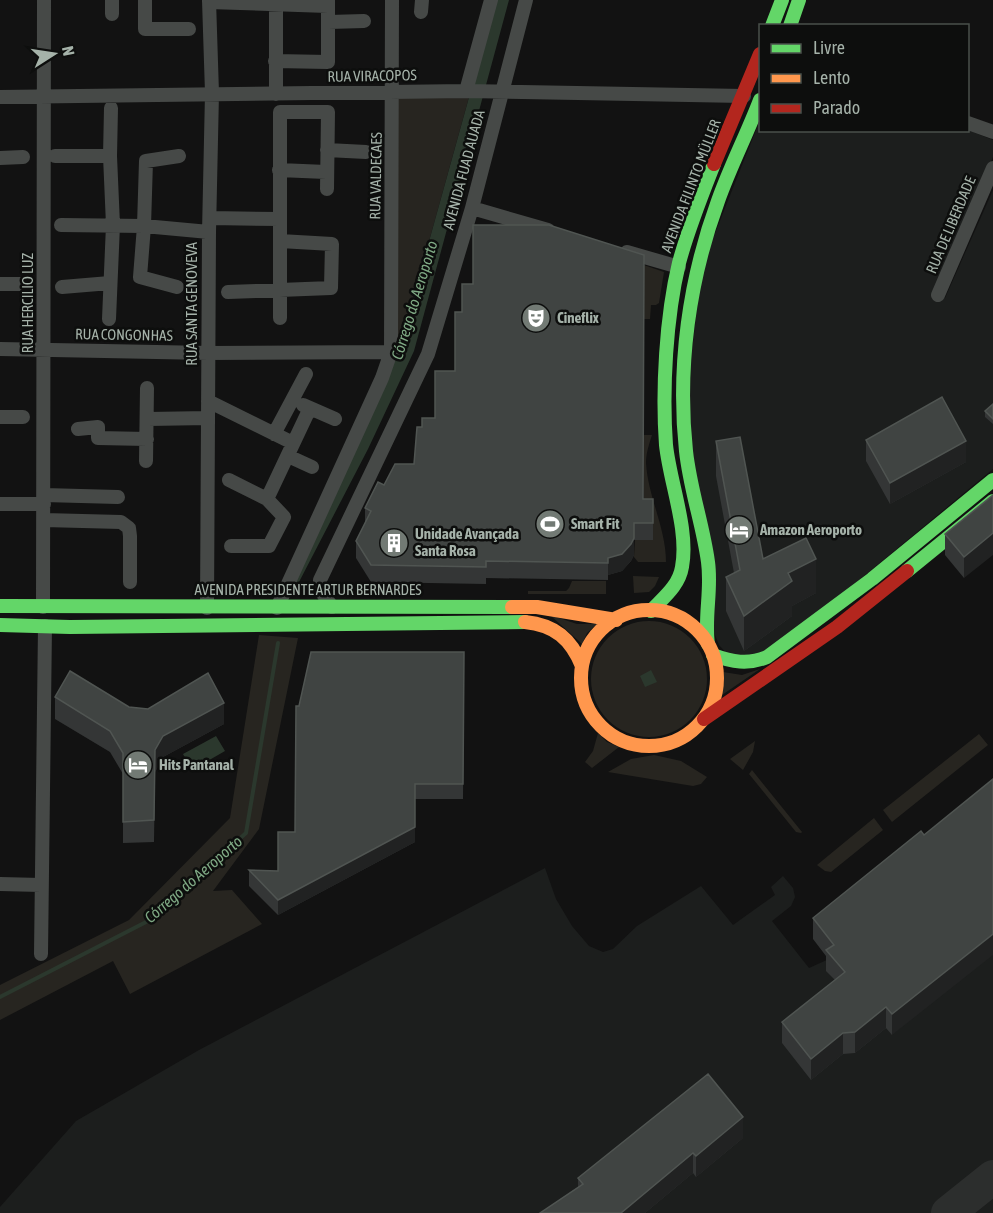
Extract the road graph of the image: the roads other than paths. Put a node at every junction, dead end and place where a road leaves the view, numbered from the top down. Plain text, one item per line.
1 (44, 0) edge
2 (145, 0) edge
3 (392, 0) edge
4 (491, 0) edge
5 (526, 0) edge
6 (782, 0) edge
7 (799, 0) edge
8 (209, 1) edge
9 (276, 2) edge
10 (328, 3) edge
11 (364, 21) dead end
12 (329, 22) junction
13 (773, 24) edge
14 (791, 24) edge
15 (189, 29) dead end
16 (759, 57) edge
17 (275, 61) junction
18 (467, 91) junction
19 (393, 92) junction
20 (496, 92) junction
21 (212, 93) junction
22 (276, 94) junction
23 (45, 95) junction
24 (744, 96) junction
25 (0, 97) edge
26 (759, 102) edge
27 (111, 108) dead end
28 (969, 123) edge
29 (993, 132) edge
30 (327, 150) junction
31 (366, 152) dead end
32 (23, 156) dead end
33 (55, 156) dead end
34 (110, 156) junction
35 (179, 156) dead end
36 (0, 158) edge
37 (993, 168) edge
38 (279, 170) junction
39 (326, 172) junction
40 (327, 189) dead end
41 (472, 208) junction
42 (280, 219) junction
43 (61, 225) dead end
44 (113, 225) junction
45 (209, 225) junction
46 (144, 226) junction
47 (556, 232) edge
48 (280, 241) junction
49 (612, 248) edge
50 (679, 267) junction
51 (111, 283) junction
52 (0, 284) edge
53 (23, 284) dead end
54 (62, 287) dead end
55 (177, 287) dead end
56 (280, 290) junction
57 (228, 292) dead end
58 (938, 295) dead end
59 (280, 318) dead end
60 (109, 319) dead end
61 (0, 349) edge
62 (44, 349) junction
63 (391, 352) junction
64 (208, 353) junction
65 (306, 374) dead end
66 (147, 388) dead end
67 (290, 400) junction
68 (208, 401) junction
69 (310, 408) junction
70 (0, 417) edge
71 (23, 417) dead end
72 (208, 418) junction
73 (148, 419) junction
74 (335, 419) dead end
75 (78, 429) dead end
76 (274, 434) junction
77 (147, 440) junction
78 (290, 449) junction
79 (146, 461) dead end
80 (312, 467) dead end
81 (229, 480) dead end
82 (993, 480) edge
83 (118, 497) dead end
84 (267, 499) junction
85 (44, 500) junction
86 (993, 501) edge
87 (0, 504) edge
88 (44, 520) junction
89 (231, 546) dead end
90 (130, 582) dead end
91 (0, 606) edge
92 (43, 607) junction
93 (332, 607) junction
94 (207, 608) junction
95 (277, 608) junction
96 (651, 611) junction
97 (616, 620) junction
98 (0, 625) edge
99 (45, 626) junction
100 (711, 649) junction
101 (582, 666) junction
102 (702, 720) junction
103 (0, 884) edge
104 (41, 885) junction
105 (41, 954) dead end

1 - 23 street, RUA HERCILIO LUZ
2 - 15 street
3 - 19 street, RUA VALDECAES
4 - 18 street, AVENIDA FUAD AUADA
5 - 20 street, AVENIDA FUAD AUADA
6 - 13 main road
7 - 14 main road
8 - 9 street
8 - 21 street, RUA SANTA GENOVEVA
9 - 10 street
9 - 17 street
10 - 12 street
11 - 12 street
12 - 17 street
16 - 24 main road, AVENIDA FILINTO MÜLLER
17 - 22 street
18 - 19 street, RUA VIRACOPOS
18 - 20 street, RUA VIRACOPOS
19 - 22 street, RUA VIRACOPOS
19 - 63 street, RUA VALDECAES
20 - 24 street, RUA VIRACOPOS
20 - 41 street, AVENIDA FUAD AUADA
21 - 22 street, RUA VIRACOPOS
21 - 23 street, RUA VIRACOPOS
21 - 45 street, RUA SANTA GENOVEVA
23 - 25 street, RUA VIRACOPOS
23 - 62 street, RUA HERCILIO LUZ
24 - 50 main road, AVENIDA FILINTO MÜLLER
26 - 100 main road, AVENIDA FILINTO MÜLLER
27 - 34 street
28 - 29 street
30 - 31 street
30 - 38 street
30 - 39 street
32 - 36 street
33 - 34 street
34 - 44 street
35 - 46 street
37 - 58 street, RUA DE LIBERDADE
38 - 39 street
38 - 42 street
39 - 40 street
41 - 47 street
41 - 93 street, AVENIDA FUAD AUADA
42 - 45 street
42 - 48 street
43 - 44 street
44 - 46 street
44 - 51 street
45 - 46 street
45 - 64 street, RUA SANTA GENOVEVA
46 - 55 street
48 - 56 street
48 - 56 street
49 - 50 street
50 - 96 main road, AVENIDA FILINTO MÜLLER
51 - 54 street
51 - 60 street
52 - 53 street
56 - 57 street
56 - 59 street
61 - 62 street, RUA CONGONHAS
62 - 64 street, RUA CONGONHAS
62 - 85 street, RUA HERCILIO LUZ
63 - 64 street, RUA CONGONHAS
63 - 95 street
64 - 68 street, RUA SANTA GENOVEVA
65 - 67 street
66 - 73 street
67 - 69 street
67 - 76 street
68 - 72 street, RUA SANTA GENOVEVA
68 - 76 street
69 - 74 street
69 - 78 street
70 - 71 street
72 - 73 street
72 - 94 street, RUA SANTA GENOVEVA
73 - 77 street
75 - 77 street
76 - 78 street
77 - 79 street
78 - 80 street
78 - 84 street
81 - 84 street
82 - 100 main road
83 - 85 street
84 - 89 street
85 - 87 street
85 - 88 street, RUA HERCILIO LUZ
86 - 102 main road
88 - 90 street
88 - 92 street, RUA HERCILIO LUZ
91 - 92 main road, AVENIDA PRESIDENTE ARTUR BERNARDES
92 - 94 main road, AVENIDA PRESIDENTE ARTUR BERNARDES
93 - 95 main road, AVENIDA PRESIDENTE ARTUR BERNARDES
93 - 97 main road, AVENIDA PRESIDENTE ARTUR BERNARDES
94 - 95 main road, AVENIDA PRESIDENTE ARTUR BERNARDES
96 - 97 main road
96 - 100 main road
97 - 101 main road
98 - 99 main road
99 - 101 main road
99 - 104 street
100 - 102 main road
101 - 102 main road
103 - 104 street
104 - 105 street

